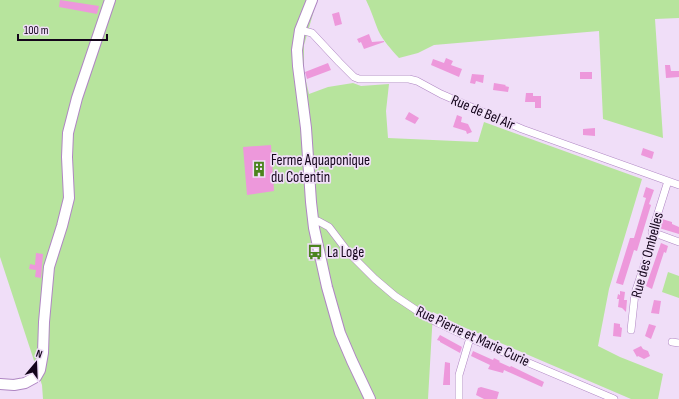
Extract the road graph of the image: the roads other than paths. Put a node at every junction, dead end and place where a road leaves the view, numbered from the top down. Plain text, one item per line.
1 (110, 0) edge
2 (312, 0) edge
3 (300, 30) junction
4 (668, 181) junction
5 (679, 185) edge
6 (313, 221) junction
7 (652, 232) junction
8 (679, 242) edge
9 (631, 330) dead end
10 (470, 338) junction
11 (0, 384) edge
12 (599, 396) edge
13 (370, 399) edge
14 (459, 399) edge
15 (614, 399) edge

1 - 11 street
2 - 3 street
3 - 4 street, Rue de Bel Air
3 - 6 street
4 - 5 street, Rue de Bel Air
4 - 7 street, Rue des Ombelles
6 - 10 street, Rue Pierre et Marie Curie
6 - 13 street
7 - 8 street
7 - 9 street, Rue des Ombelles
10 - 12 street, Rue Pierre et Marie Curie
10 - 14 street
12 - 15 street, Rue Pierre et Marie Curie

